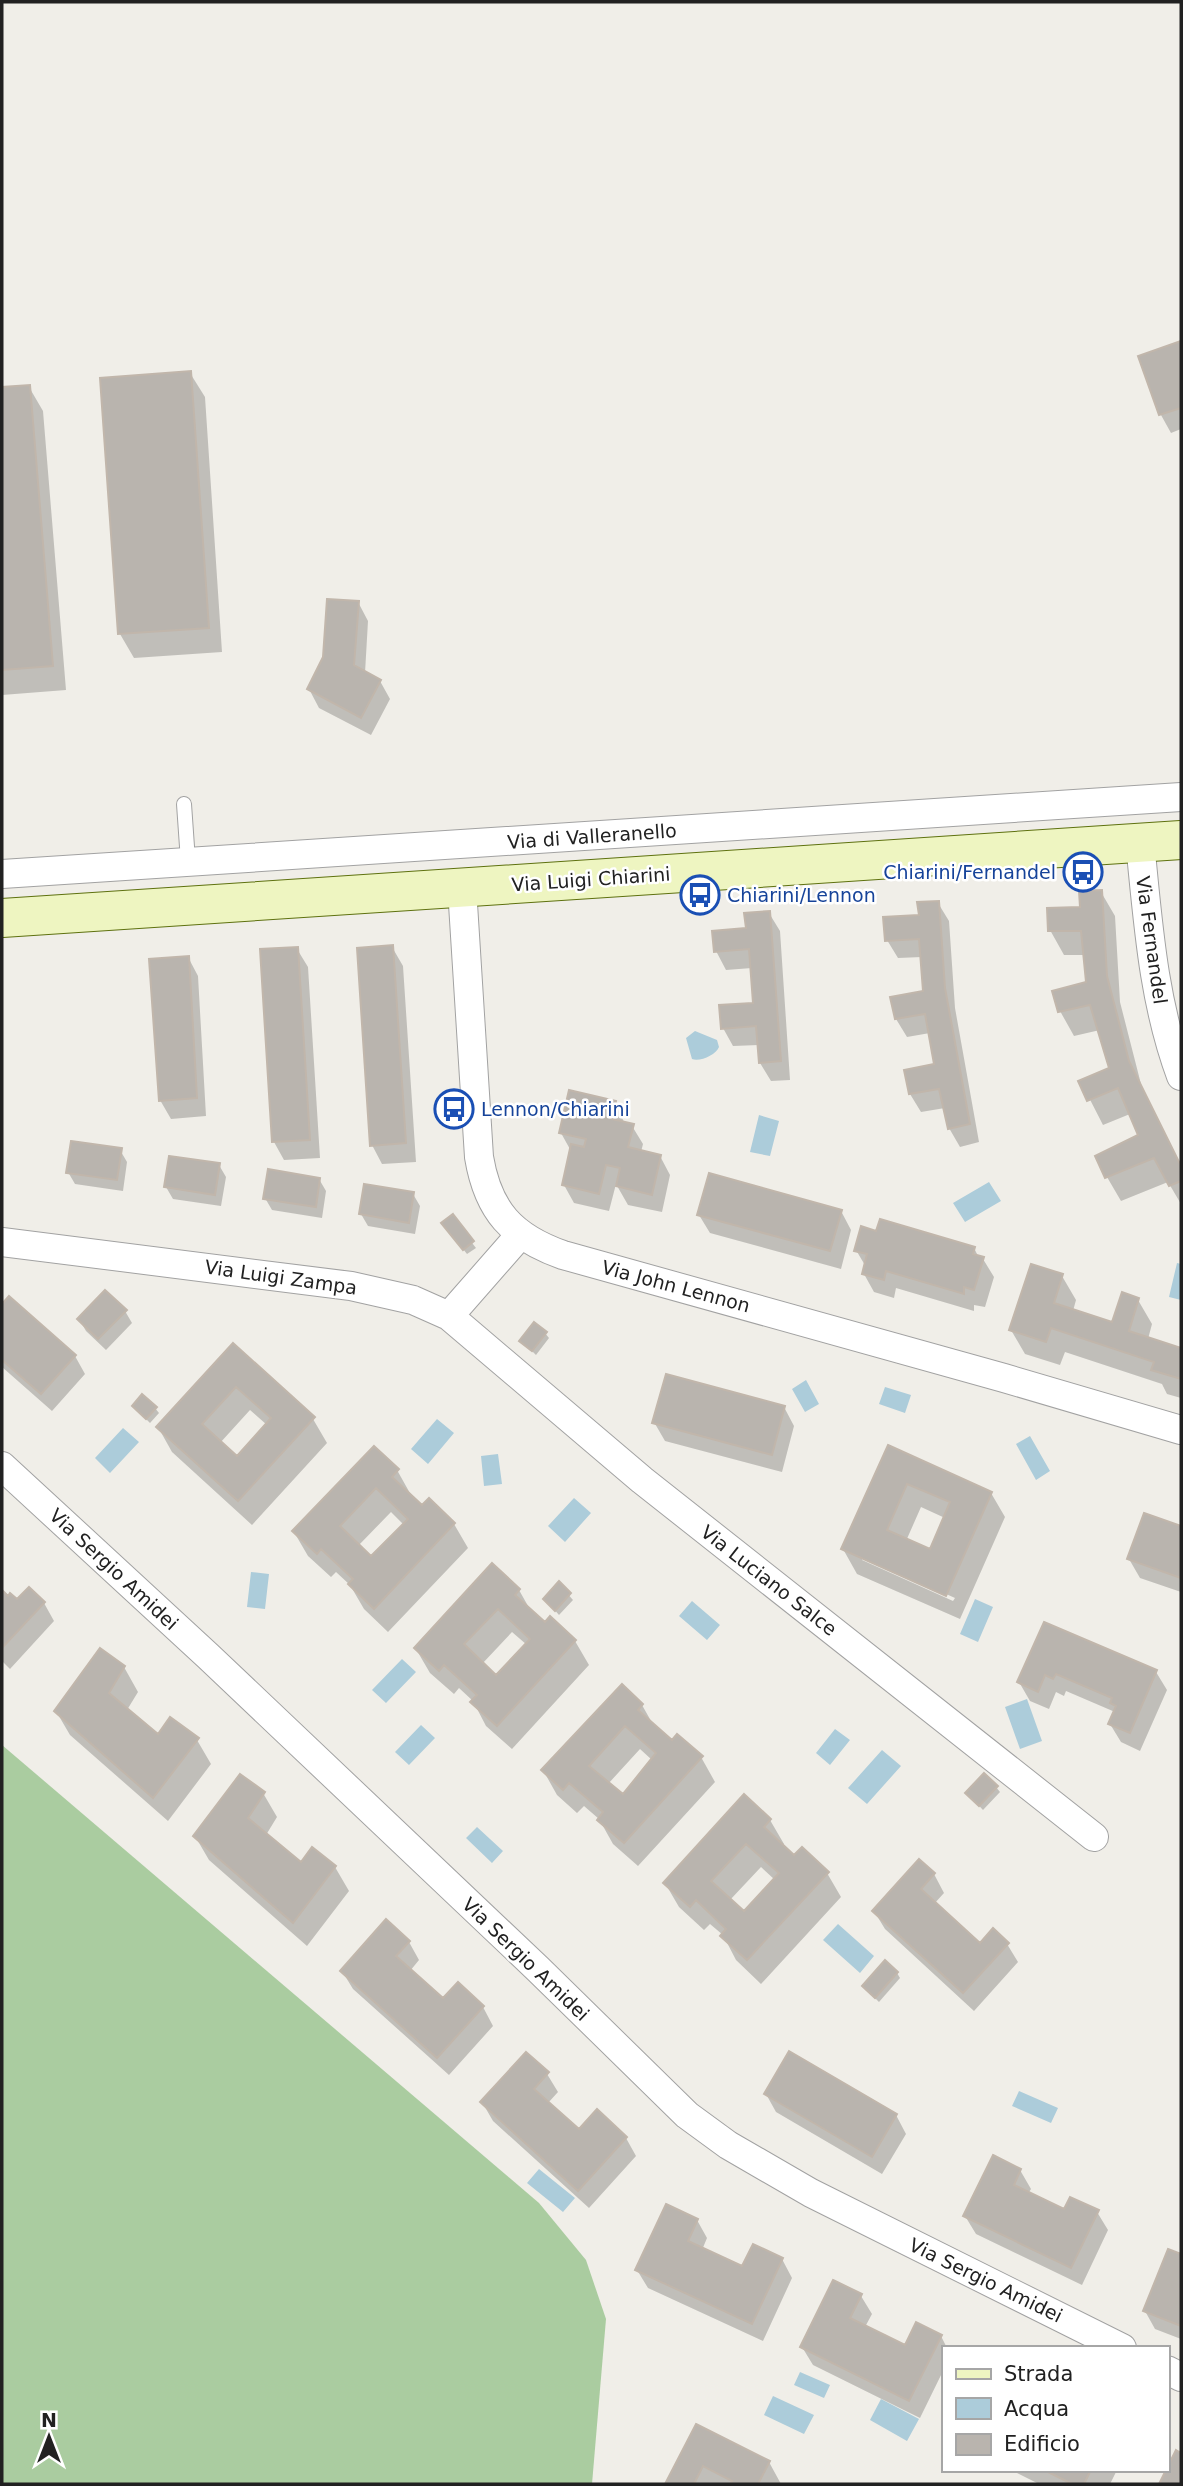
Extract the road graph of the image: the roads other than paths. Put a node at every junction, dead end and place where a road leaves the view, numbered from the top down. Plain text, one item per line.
1 (1181, 797) edge
2 (184, 804) dead end
3 (1181, 840) edge
4 (1140, 843) junction
5 (188, 861) junction
6 (2, 874) edge
7 (462, 888) junction
8 (2, 918) edge
9 (1181, 1076) edge
10 (520, 1235) junction
11 (2, 1242) edge
12 (449, 1315) junction
13 (1181, 1430) edge
14 (2, 1466) edge
15 (1094, 1838) dead end
16 (1118, 2346) edge

1 - 5 street, Via di Valleranello
2 - 5 lane
3 - 4 street, Via Luigi Chiarini
4 - 7 street, Via Luigi Chiarini
4 - 9 street, Via Fernandel
5 - 6 street, Via di Valleranello
7 - 8 street, Via Luigi Chiarini
7 - 10 street, Via John Lennon
10 - 12 street
10 - 13 street, Via John Lennon
11 - 12 street, Via Luigi Zampa
12 - 15 street, Via Luciano Salce
14 - 16 street, Via Sergio Amidei

